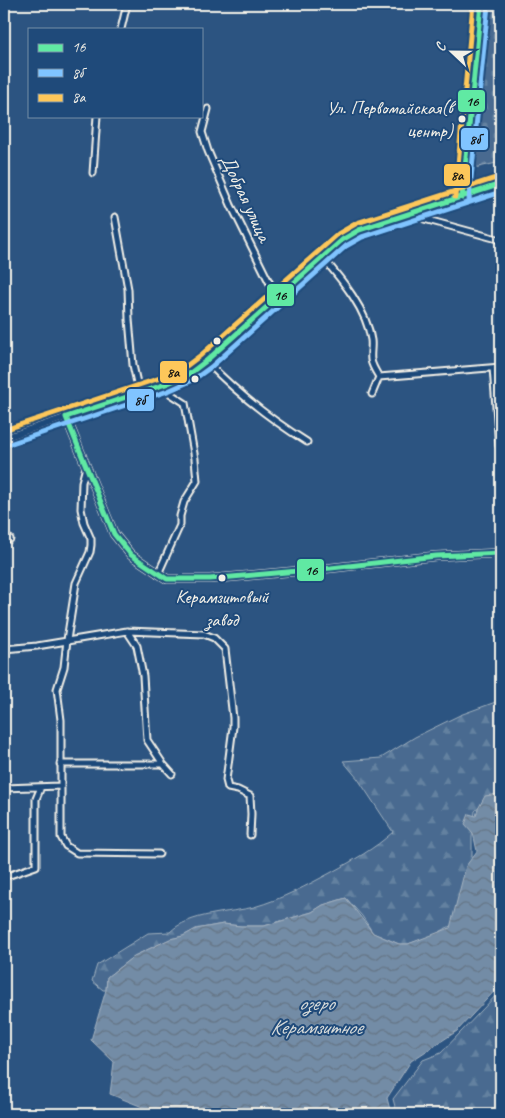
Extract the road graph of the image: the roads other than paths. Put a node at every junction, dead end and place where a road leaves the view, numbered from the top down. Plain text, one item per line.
1 (127, 4) edge
2 (481, 4) edge
3 (121, 28) edge
4 (208, 109) dead end
5 (97, 118) edge
6 (93, 173) dead end
7 (501, 184) edge
8 (462, 198) junction
9 (419, 212) junction
10 (115, 217) dead end
11 (501, 240) edge
12 (323, 258) junction
13 (277, 298) junction
14 (206, 361) junction
15 (501, 367) edge
16 (493, 368) junction
17 (379, 377) junction
18 (166, 384) junction
19 (139, 392) junction
20 (372, 394) dead end
21 (66, 417) junction
22 (4, 438) edge
23 (306, 442) dead end
24 (501, 447) edge
25 (86, 467) junction
26 (501, 553) edge
27 (158, 574) junction
28 (127, 631) junction
29 (66, 640) junction
30 (4, 649) edge
31 (60, 764) junction
32 (163, 764) junction
33 (172, 774) dead end
34 (60, 786) junction
35 (41, 787) junction
36 (4, 788) edge
37 (250, 835) dead end
38 (159, 854) dead end
39 (4, 875) edge

1 - 3 street
2 - 8 street
4 - 13 street, Добрая улица
5 - 6 street
7 - 8 street
8 - 9 street
9 - 11 street
9 - 12 street
10 - 19 street
12 - 13 street
12 - 17 street
13 - 14 street
14 - 18 street
14 - 23 street
15 - 16 street
16 - 17 street
16 - 24 street
17 - 20 street
18 - 19 street
18 - 27 street
19 - 21 street
21 - 22 street
21 - 25 street
25 - 27 street
25 - 29 street
26 - 27 street
28 - 29 street
28 - 32 street
28 - 37 street
29 - 30 street
29 - 31 street
31 - 32 street
31 - 34 street
32 - 33 street
34 - 35 street
34 - 38 street
35 - 36 street
35 - 39 street

